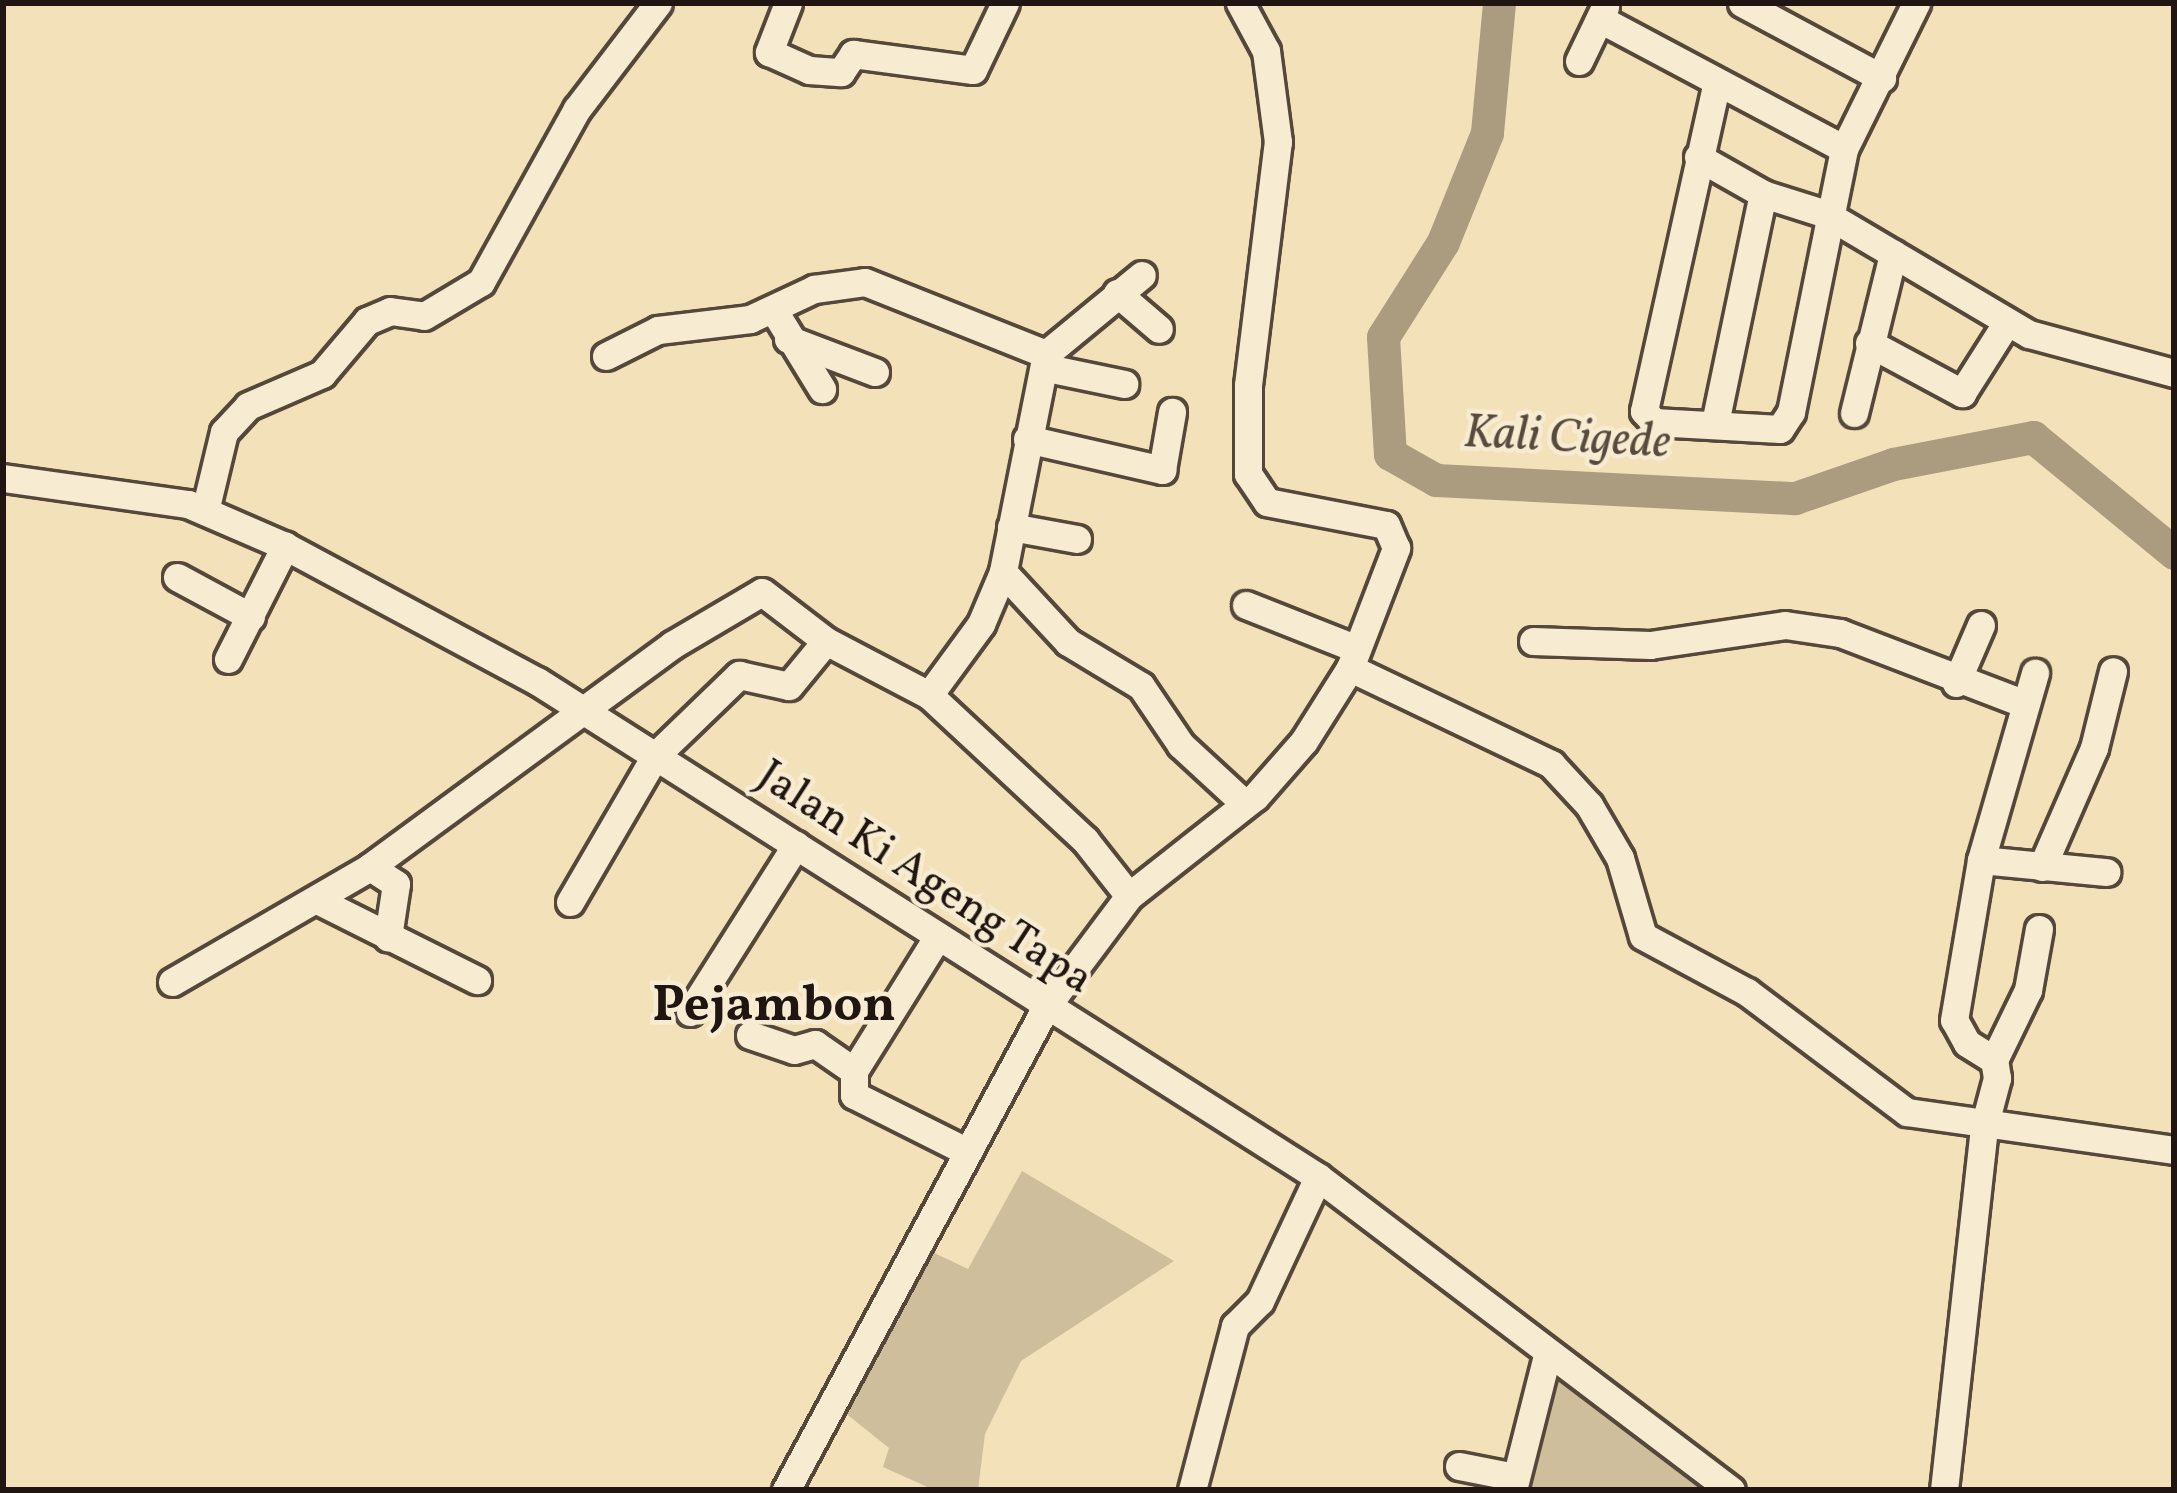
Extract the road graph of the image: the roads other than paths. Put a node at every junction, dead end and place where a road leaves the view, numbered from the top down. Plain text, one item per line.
1 (658, 3) edge
2 (788, 3) edge
3 (1005, 3) edge
4 (1240, 3) edge
5 (1742, 3) edge
6 (1916, 3) edge
7 (1603, 11) edge
8 (1580, 61) dead end
9 (1882, 78) junction
10 (1716, 86) junction
11 (1844, 149) junction
12 (1699, 157) junction
13 (1762, 194) junction
14 (1826, 214) junction
15 (1893, 254) junction
16 (1142, 275) dead end
17 (1118, 293) junction
18 (773, 310) junction
19 (2007, 322) junction
20 (1159, 329) dead end
21 (788, 339) junction
22 (1869, 343) junction
23 (606, 356) dead end
24 (1046, 361) junction
25 (875, 372) dead end
26 (2174, 373) edge
27 (1124, 384) dead end
28 (822, 389) dead end
29 (1172, 412) dead end
30 (1854, 412) dead end
31 (1715, 422) junction
32 (1027, 440) junction
33 (3, 478) edge
34 (205, 512) junction
35 (1011, 526) junction
36 (1077, 539) dead end
37 (286, 546) junction
38 (1003, 572) junction
39 (177, 577) dead end
40 (1246, 605) dead end
41 (251, 617) junction
42 (1981, 625) dead end
43 (826, 641) junction
44 (1533, 641) dead end
45 (228, 658) dead end
46 (1353, 658) junction
47 (2113, 671) dead end
48 (2035, 674) dead end
49 (1956, 683) junction
50 (929, 695) junction
51 (2025, 704) junction
52 (584, 710) junction
53 (655, 756) junction
54 (1245, 804) junction
55 (796, 844) junction
56 (1981, 860) junction
57 (370, 867) junction
58 (2042, 867) junction
59 (2106, 872) dead end
60 (1129, 896) junction
61 (317, 900) junction
62 (571, 902) dead end
63 (2039, 929) dead end
64 (938, 936) junction
65 (388, 938) junction
66 (477, 980) dead end
67 (172, 982) dead end
68 (1046, 1007) junction
69 (690, 1012) dead end
70 (750, 1035) dead end
71 (1994, 1060) junction
72 (854, 1071) junction
73 (1984, 1127) junction
74 (964, 1150) junction
75 (2174, 1150) edge
76 (1318, 1178) junction
77 (1548, 1352) junction
78 (1459, 1466) dead end
79 (1514, 1483) edge
80 (786, 1490) edge
81 (1192, 1490) edge
82 (1731, 1490) edge
83 (1944, 1490) edge

1 - 34 street
2 - 3 street
4 - 46 street
5 - 9 street
6 - 9 street
7 - 8 street
7 - 10 street
9 - 11 street
10 - 11 street
10 - 12 street
11 - 14 street
12 - 13 street
12 - 31 street
13 - 14 street
13 - 31 street
14 - 15 street
14 - 31 street
15 - 19 street
15 - 22 street
16 - 17 street
17 - 20 street
17 - 24 street
18 - 21 street
18 - 23 street
18 - 24 street
19 - 22 street
19 - 26 street
21 - 25 street
21 - 28 street
22 - 30 street
24 - 27 street
24 - 32 street
29 - 32 street
32 - 35 street
33 - 34 street, Jalan Ki Ageng Tapa
34 - 37 street, Jalan Ki Ageng Tapa
35 - 36 street
35 - 38 street
37 - 41 street
37 - 52 street, Jalan Ki Ageng Tapa
38 - 50 street
38 - 54 street
39 - 41 street
40 - 46 street
41 - 45 street
42 - 49 street
43 - 50 street
43 - 52 street
43 - 53 street
44 - 49 street
46 - 54 street
46 - 73 street
47 - 58 street
48 - 51 street
49 - 51 street
50 - 60 street
51 - 56 street
52 - 53 street, Jalan Ki Ageng Tapa
52 - 57 street
53 - 55 street, Jalan Ki Ageng Tapa
53 - 62 street
54 - 60 street
55 - 64 street, Jalan Ki Ageng Tapa
55 - 69 street
56 - 58 street
56 - 71 street
57 - 61 street
57 - 65 street
58 - 59 street
60 - 68 street
61 - 65 street
61 - 67 street
63 - 71 street
64 - 68 street, Jalan Ki Ageng Tapa
64 - 72 street
65 - 66 street
68 - 74 street
68 - 76 street, Jalan Ki Ageng Tapa
70 - 72 street
71 - 73 street
72 - 74 street
73 - 75 street
73 - 83 street
74 - 80 street
76 - 77 street, Jalan Ki Ageng Tapa
76 - 81 street
77 - 79 street
77 - 82 street, Jalan Ki Ageng Tapa
78 - 79 street

